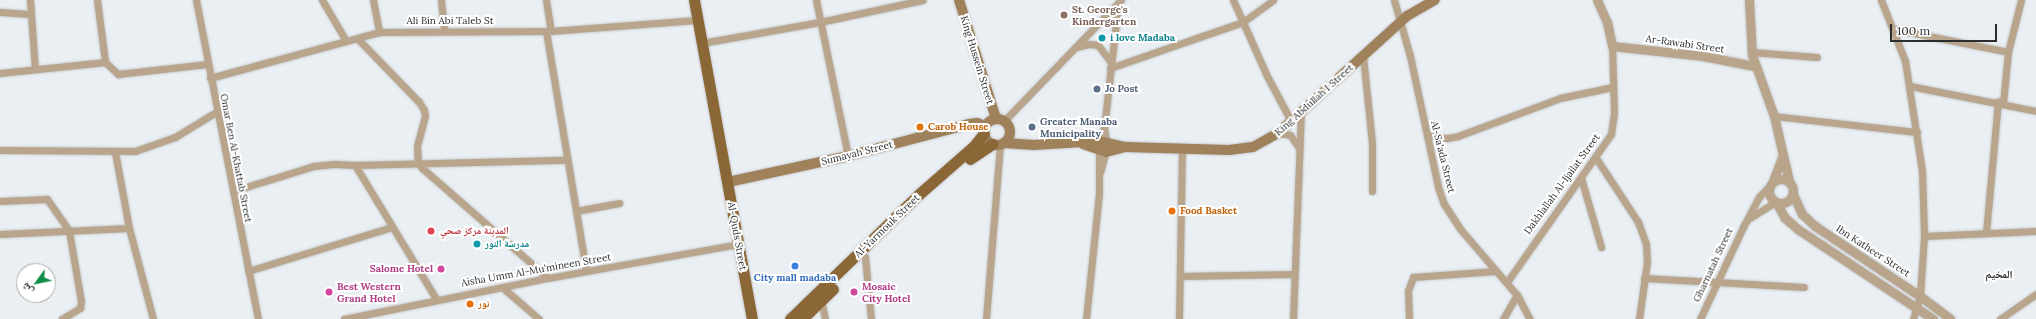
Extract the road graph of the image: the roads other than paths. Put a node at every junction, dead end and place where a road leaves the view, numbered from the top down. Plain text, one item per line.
1 (30, 0) edge
2 (97, 0) edge
3 (196, 0) edge
4 (322, 0) edge
5 (373, 0) edge
6 (441, 0) edge
7 (546, 0) edge
8 (694, 0) edge
9 (816, 0) edge
10 (923, 0) edge
11 (959, 0) edge
12 (1233, 0) edge
13 (1273, 0) edge
14 (1394, 0) edge
15 (1435, 0) edge
16 (1597, 0) edge
17 (1750, 0) edge
18 (1881, 0) edge
19 (2021, 0) edge
20 (1119, 2) edge
21 (0, 12) edge
22 (29, 14) junction
23 (697, 20) junction
24 (820, 22) junction
25 (1243, 22) junction
26 (1400, 22) junction
27 (1894, 29) junction
28 (444, 30) junction
29 (549, 31) junction
30 (379, 32) junction
31 (345, 39) junction
32 (358, 39) junction
33 (702, 43) junction
34 (1612, 46) junction
35 (1076, 47) junction
36 (1751, 52) junction
37 (2008, 52) junction
38 (1363, 56) junction
39 (1817, 57) dead end
40 (105, 62) junction
41 (207, 64) junction
42 (1110, 65) junction
43 (1754, 66) junction
44 (35, 69) junction
45 (0, 73) edge
46 (210, 78) junction
47 (1910, 86) junction
48 (1613, 87) junction
49 (2000, 103) junction
50 (218, 111) junction
51 (2036, 111) edge
52 (1301, 112) junction
53 (1774, 116) junction
54 (1000, 120) junction
55 (1291, 121) junction
56 (984, 129) junction
57 (1917, 132) junction
58 (1278, 133) junction
59 (1427, 135) junction
60 (998, 144) junction
61 (1103, 146) junction
62 (1182, 148) junction
63 (1299, 148) junction
64 (0, 150) edge
65 (115, 152) junction
66 (848, 156) junction
67 (1782, 157) junction
68 (1596, 158) junction
69 (566, 160) junction
70 (418, 164) junction
71 (355, 165) junction
72 (1581, 178) junction
73 (1772, 182) junction
74 (1789, 182) junction
75 (725, 183) junction
76 (232, 191) junction
77 (1372, 191) dead end
78 (1793, 194) junction
79 (0, 201) edge
80 (1775, 202) junction
81 (619, 203) dead end
82 (576, 211) junction
83 (1747, 220) junction
84 (392, 227) junction
85 (129, 228) junction
86 (69, 231) junction
87 (2036, 231) edge
88 (1986, 233) junction
89 (0, 234) edge
90 (1924, 236) junction
91 (733, 246) junction
92 (1601, 247) dead end
93 (865, 257) junction
94 (738, 260) junction
95 (248, 271) junction
96 (586, 271) junction
97 (1496, 271) junction
98 (1293, 274) junction
99 (1180, 276) junction
100 (548, 278) junction
101 (1644, 278) junction
102 (1507, 282) junction
103 (1716, 283) junction
104 (502, 287) junction
105 (1804, 287) dead end
106 (2036, 294) edge
107 (1517, 295) junction
108 (1920, 296) junction
109 (436, 299) junction
110 (821, 300) junction
111 (1917, 307) junction
112 (375, 316) edge
113 (750, 318) edge
114 (62, 319) edge
115 (153, 319) edge
116 (258, 319) edge
117 (344, 319) edge
118 (539, 319) edge
119 (790, 319) edge
120 (802, 319) edge
121 (825, 319) edge
122 (871, 319) edge
123 (986, 319) edge
124 (1086, 319) edge
125 (1179, 319) edge
126 (1293, 319) edge
127 (1409, 319) edge
128 (1503, 319) edge
129 (1530, 319) edge
130 (1639, 319) edge
131 (1700, 319) edge
132 (1913, 319) edge
133 (1933, 319) edge
134 (1950, 319) edge
135 (2000, 319) edge

1 - 22 street
2 - 40 street
3 - 41 street, Omar Ben Al-Khattab Street
4 - 31 street
5 - 30 street
6 - 28 street
7 - 29 street
8 - 23 main road, Al-Quds Street
9 - 24 street
10 - 24 street
11 - 54 main road, King Hussein Street
12 - 25 street
13 - 25 street
14 - 26 street, Al-Sa'ada Street
15 - 26 main road, King Abdullah I Street
16 - 34 street, Dakhlallah Al-Ijailat Street
17 - 36 street
18 - 27 street
19 - 37 street
20 - 35 street
20 - 42 street
21 - 22 street
22 - 44 street
23 - 29 street, Ali Bin Abi Taleb St
23 - 33 main road, Al-Quds Street
24 - 33 street
24 - 66 street
25 - 42 street
25 - 55 street
26 - 38 main road, King Abdullah I Street
26 - 59 street, Al-Sa'ada Street
27 - 37 street
27 - 47 street
28 - 29 street, Ali Bin Abi Taleb St
28 - 30 street, Ali Bin Abi Taleb St
29 - 69 street
30 - 32 street, Ali Bin Abi Taleb St
31 - 32 street, Ali Bin Abi Taleb St
31 - 46 street, Ali Bin Abi Taleb St
32 - 70 street
33 - 75 main road, Al-Quds Street
34 - 43 street, Ar-Rawabi Street
34 - 48 street, Dakhlallah Al-Ijailat Street
35 - 42 street
35 - 54 street
36 - 39 street
36 - 43 street
37 - 49 street
38 - 52 main road, King Abdullah I Street
38 - 77 street
40 - 41 street
40 - 44 street
41 - 46 street, Omar Ben Al-Khattab Street
42 - 61 street
43 - 53 street
44 - 45 street
46 - 50 street, Omar Ben Al-Khattab Street
47 - 49 street
47 - 57 street
48 - 59 street
48 - 68 street, Dakhlallah Al-Ijailat Street
49 - 51 street
49 - 88 street
50 - 65 street
50 - 76 street, Omar Ben Al-Khattab Street
52 - 55 main road, King Abdullah I Street
52 - 63 street
53 - 57 street
53 - 67 street
54 - 56 main road
54 - 60 main road, King Hussein Street
55 - 58 main road, King Abdullah I Street
56 - 60 main road
56 - 66 main road, Sumayah Street
56 - 119 main road, Al-Yarmouk Street
57 - 90 street
58 - 62 main road, King Abdullah I Street
58 - 63 street
59 - 97 street, Al-Sa'ada Street
60 - 61 main road
60 - 93 main road, Al-Yarmouk Street
60 - 123 street
61 - 62 main road, King Abdullah I Street
61 - 124 street
62 - 99 street
63 - 98 street
64 - 65 street
65 - 85 street
66 - 75 main road, Sumayah Street
67 - 73 street, Gharnatah Street
67 - 74 street
68 - 72 street, Dakhlallah Al-Ijailat Street
68 - 101 street
69 - 70 street
69 - 82 street
70 - 71 street
70 - 100 street
71 - 76 street
71 - 84 street
72 - 92 street
72 - 102 street, Dakhlallah Al-Ijailat Street
73 - 74 street
73 - 80 street
73 - 83 street, Gharnatah Street
74 - 78 street
75 - 91 main road, Al-Quds Street
75 - 94 main road, Al-Quds Street
76 - 95 street, Omar Ben Al-Khattab Street
78 - 80 street
78 - 108 street, Ibn Katheer Street
79 - 86 street
80 - 83 street
80 - 111 street
81 - 82 street
82 - 96 street
83 - 103 street, Gharnatah Street
84 - 95 street
84 - 109 street
85 - 86 street
85 - 115 street
86 - 89 street
86 - 114 street
87 - 88 street
88 - 90 street
90 - 108 street
91 - 94 main road, Al-Quds Street
91 - 96 street, Aisha Umm Al-Mu'mineen Street
93 - 110 main road, Al-Yarmouk Street
93 - 122 street
94 - 113 main road, Al-Quds Street
95 - 116 street, Omar Ben Al-Khattab Street
96 - 100 street, Aisha Umm Al-Mu'mineen Street
97 - 102 street, Al-Sa'ada Street
97 - 127 street
98 - 99 street
98 - 126 street
99 - 125 street
100 - 104 street, Aisha Umm Al-Mu'mineen Street
101 - 103 street
101 - 130 street
102 - 107 street, Al-Sa'ada Street
103 - 105 street
103 - 131 street, Gharnatah Street
104 - 109 street, Aisha Umm Al-Mu'mineen Street
104 - 118 street
106 - 135 street
107 - 128 street
107 - 129 street, Al-Sa'ada Street
108 - 111 street
108 - 134 street, Ibn Katheer Street
109 - 112 street, Aisha Umm Al-Mu'mineen Street
110 - 120 main road, Al-Yarmouk Street
110 - 121 street
111 - 132 street
111 - 133 street
112 - 117 street, Aisha Umm Al-Mu'mineen Street

